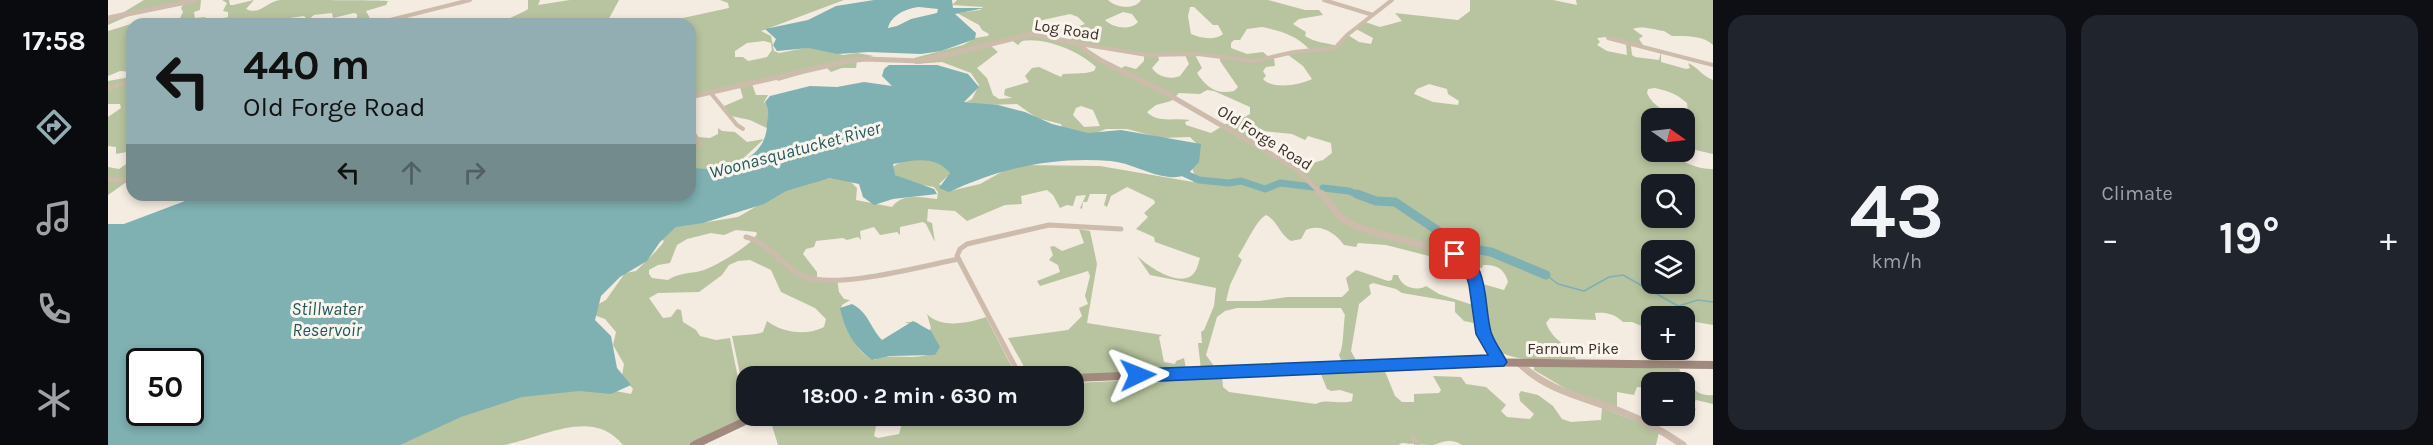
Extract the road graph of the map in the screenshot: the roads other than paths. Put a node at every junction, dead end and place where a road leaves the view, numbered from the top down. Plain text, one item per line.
1 (196, 0) edge
2 (470, 0) edge
3 (1324, 0) edge
4 (1392, 0) edge
5 (1373, 15) junction
6 (108, 18) edge
7 (398, 18) edge
8 (1608, 38) dead end
9 (1080, 44) junction
10 (1713, 65) edge
11 (126, 82) edge
12 (108, 89) edge
13 (710, 92) junction
14 (696, 96) edge
15 (743, 129) dead end
16 (696, 137) edge
17 (701, 145) dead end
18 (108, 179) edge
19 (126, 180) edge
20 (1120, 229) dead end
21 (746, 237) dead end
22 (959, 259) junction
23 (1499, 362) junction
24 (1519, 363) junction
25 (1713, 365) edge
26 (1015, 366) edge
27 (1084, 378) edge
28 (736, 425) edge
29 (1413, 437) dead end
30 (694, 445) edge
31 (1417, 445) edge
32 (1683, 445) edge

1 - 6 street
2 - 7 street
3 - 5 street
4 - 5 street, Log Road
5 - 9 street, Log Road
8 - 10 street
9 - 13 street, Log Road
9 - 23 street, Old Forge Road
11 - 12 street
13 - 14 street, Log Road
13 - 15 street
16 - 17 street
18 - 19 street
20 - 22 street
21 - 22 street
22 - 26 street
23 - 24 main road, Farnum Pike
23 - 27 main road, Farnum Pike
24 - 25 main road, Farnum Pike
24 - 32 street
28 - 30 main road
29 - 31 street

